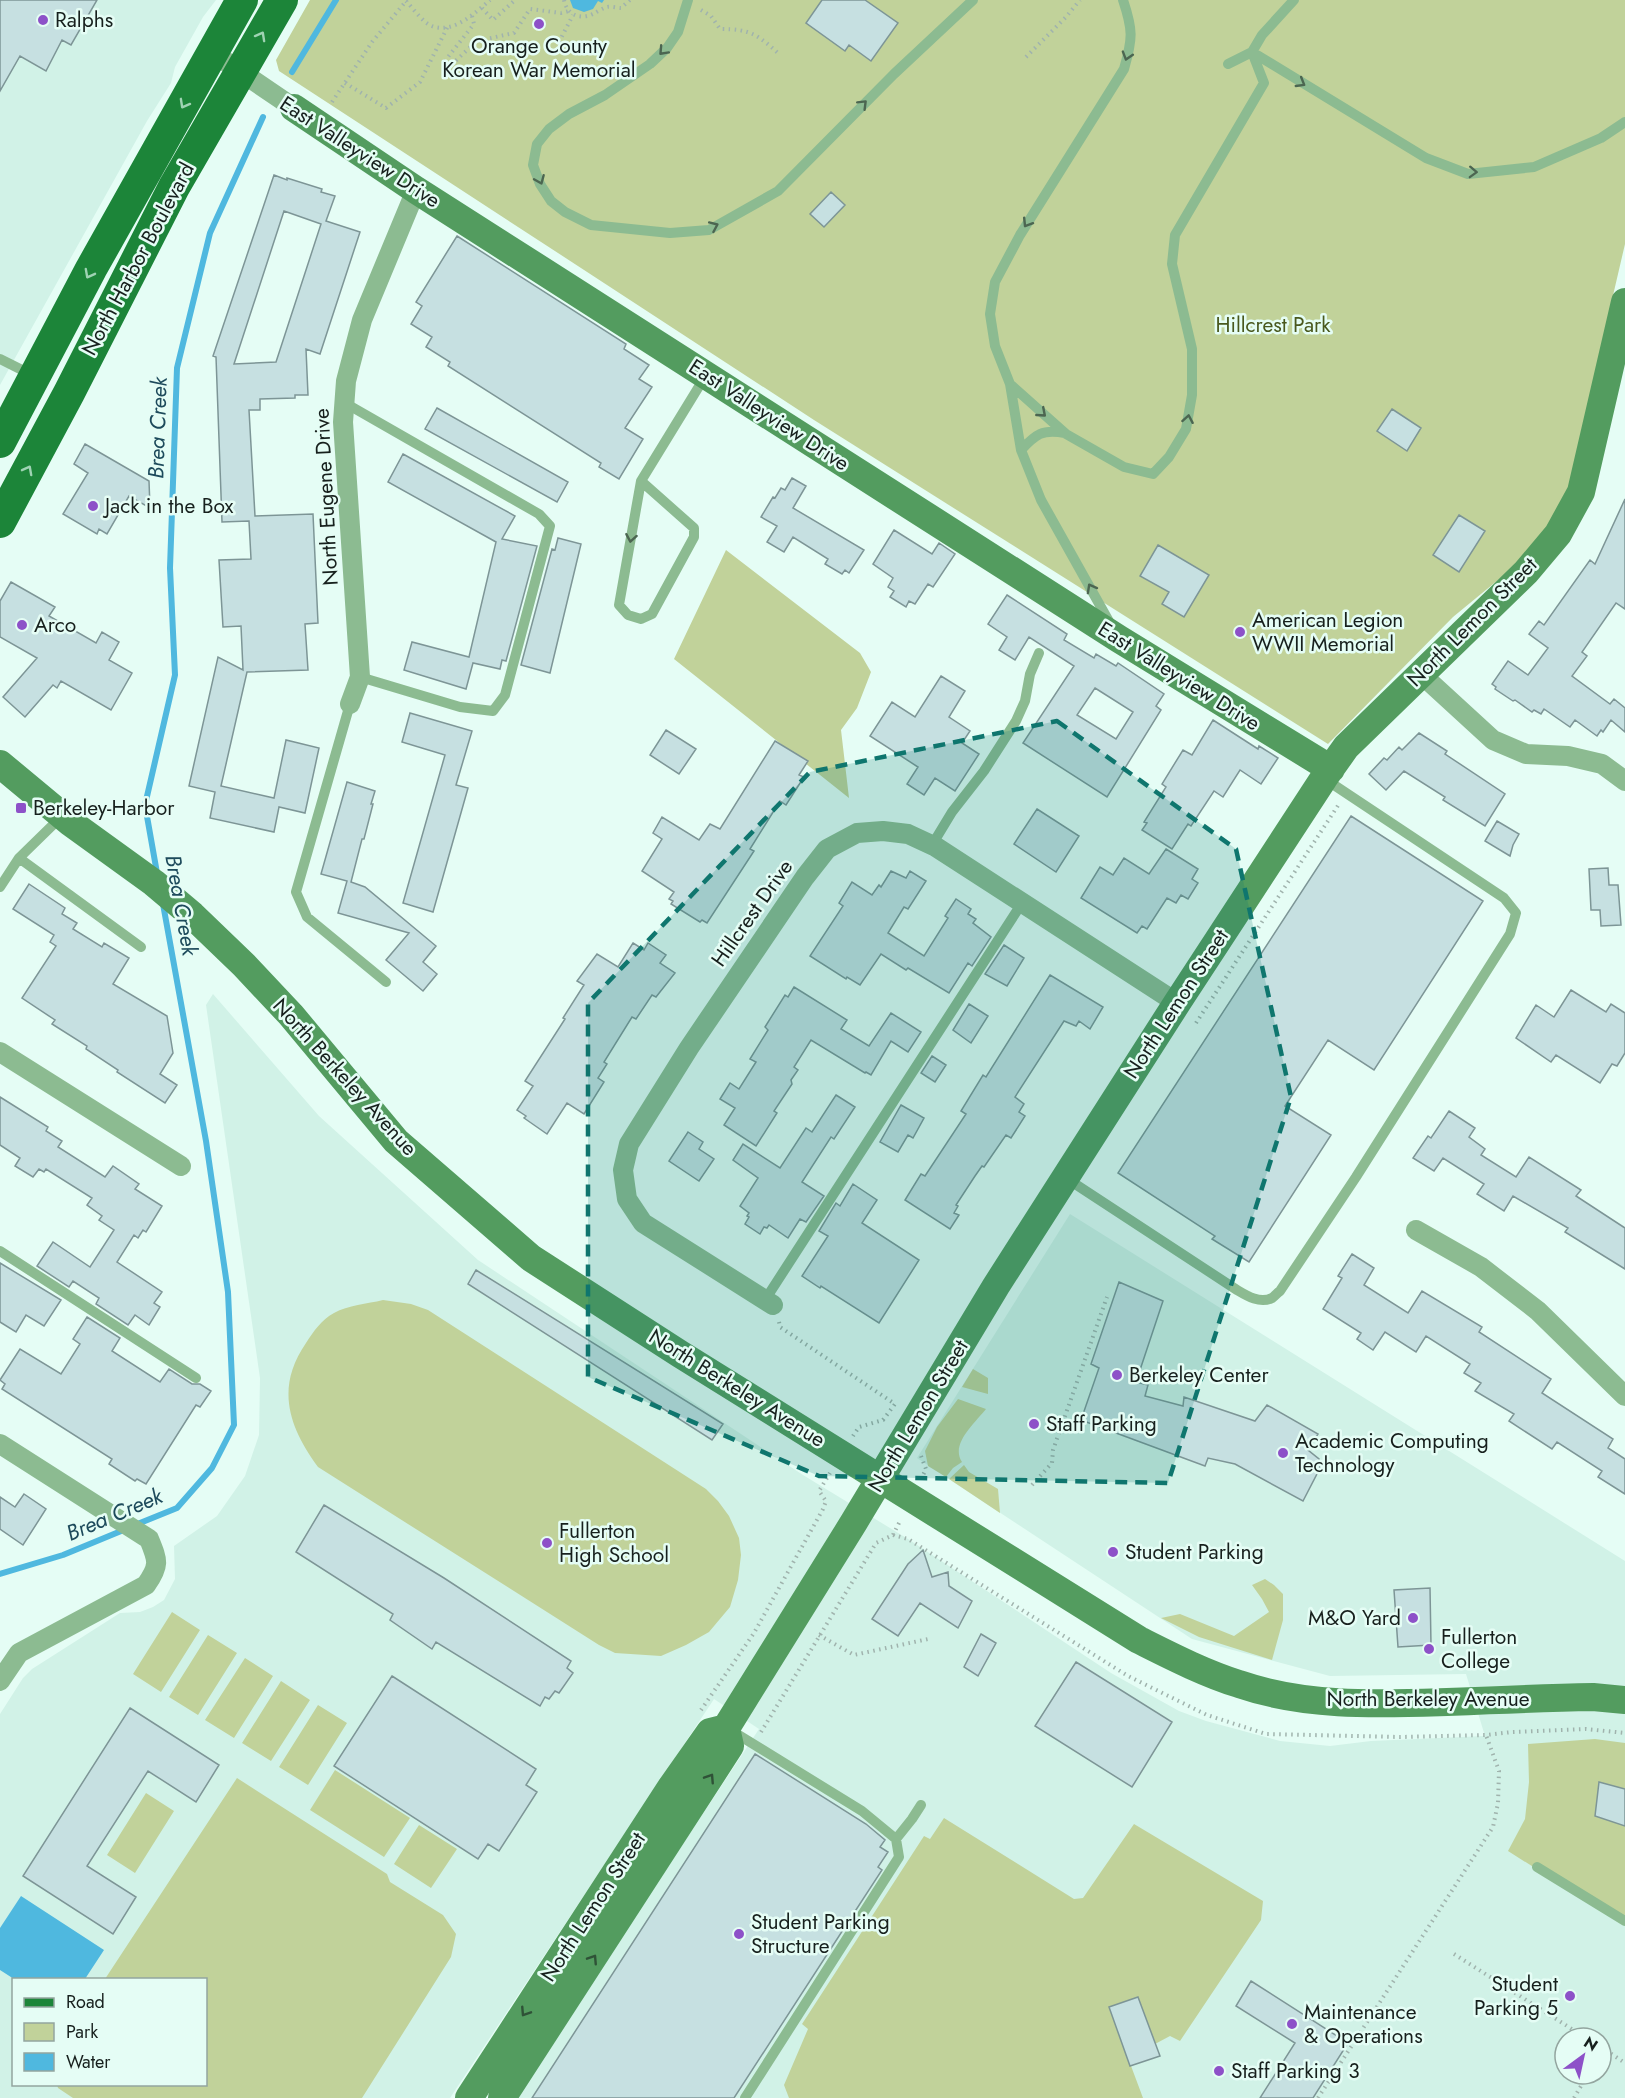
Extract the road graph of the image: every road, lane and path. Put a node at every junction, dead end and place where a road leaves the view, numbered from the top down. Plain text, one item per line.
1 (242, 0) edge
2 (282, 0) edge
3 (490, 0) edge
4 (515, 0) edge
5 (564, 0) edge
6 (630, 0) edge
7 (973, 0) edge
8 (1080, 0) edge
9 (1123, 0) edge
10 (1294, 0) edge
11 (407, 1) edge
12 (688, 3) edge
13 (482, 8) junction
14 (569, 11) junction
15 (573, 15) junction
16 (472, 16) junction
17 (448, 26) junction
18 (559, 42) dead end
19 (1252, 52) junction
20 (213, 53) junction
21 (779, 54) dead end
22 (1026, 57) dead end
23 (1228, 64) dead end
24 (241, 72) junction
25 (345, 83) junction
26 (332, 102) dead end
27 (294, 108) joint
28 (1625, 122) edge
29 (416, 190) junction
30 (1625, 302) edge
31 (0, 359) edge
32 (706, 375) junction
33 (35, 377) junction
34 (1010, 384) junction
35 (345, 403) junction
36 (1066, 434) junction
37 (0, 442) edge
38 (1021, 450) junction
39 (641, 481) junction
40 (0, 522) edge
41 (1119, 639) junction
42 (1039, 653) dead end
43 (1421, 674) junction
44 (360, 677) junction
45 (350, 705) joint
46 (0, 764) edge
47 (1333, 780) junction
48 (1625, 781) edge
49 (62, 815) junction
50 (932, 845) junction
51 (19, 858) junction
52 (0, 887) edge
53 (1022, 903) junction
54 (141, 947) dead end
55 (386, 982) dead end
56 (1177, 1003) junction
57 (1196, 1023) dead end
58 (0, 1052) edge
59 (181, 1166) dead end
60 (1066, 1178) junction
61 (1416, 1230) dead end
62 (0, 1251) edge
63 (1107, 1298) dead end
64 (769, 1302) junction
65 (196, 1378) dead end
66 (1625, 1396) edge
67 (0, 1444) edge
68 (842, 1454) junction
69 (921, 1455) dead end
70 (880, 1477) junction
71 (1032, 1485) dead end
72 (912, 1497) junction
73 (819, 1635) junction
74 (928, 1639) dead end
75 (0, 1681) edge
76 (1625, 1700) edge
77 (700, 1711) dead end
78 (726, 1728) junction
79 (1486, 1735) dead end
80 (754, 1744) junction
81 (921, 1805) dead end
82 (896, 1839) junction
83 (1537, 1867) dead end
84 (1625, 1921) edge
85 (1454, 1954) dead end
86 (1567, 2026) edge
87 (469, 2098) edge
88 (502, 2098) edge
89 (745, 2098) edge
90 (1318, 2098) edge

1 - 20 main road, North Harbor Boulevard
24 -> 2 main road, North Harbor Boulevard
3 - 13 path
4 - 13 path
5 - 14 path
6 - 15 path
12 -> 7 lane
8 - 22 path
9 -> 34 lane
10 - 19 lane
11 - 17 path
11 - 25 path
12 - 21 path
13 - 16 path
14 - 15 path
14 - 16 path
15 - 18 path
16 - 17 path
17 - 25 path
19 - 23 lane
19 -> 28 lane
36 -> 19 lane
20 - 24 street, East Valleyview Drive
20 -> 33 main road, North Harbor Boulevard
24 - 27 street, East Valleyview Drive
40 -> 24 main road, North Harbor Boulevard
25 - 26 path
27 - 29 street, East Valleyview Drive
29 - 32 street, East Valleyview Drive
29 - 35 street, North Eugene Drive
30 - 43 street, North Lemon Street
31 - 33 lane
32 - 39 lane
32 - 41 street, East Valleyview Drive
33 - 37 main road, North Harbor Boulevard
34 -> 36 lane
34 - 38 lane
35 - 44 street, North Eugene Drive
35 - 44 lane
36 - 38 lane
41 -> 38 lane
39 -> 39 lane
41 - 47 street, East Valleyview Drive
42 - 50 lane
43 - 47 street, North Lemon Street
43 - 48 street
44 - 45 street, North Eugene Drive
45 - 55 lane
46 - 49 street, North Berkeley Avenue
47 - 56 street, North Lemon Street
47 - 57 path
47 - 60 lane
49 - 51 lane
49 - 68 street, North Berkeley Avenue
50 - 53 street, Hillcrest Drive
50 - 64 street, Hillcrest Drive
51 - 52 lane
51 - 54 lane
53 - 56 street, Hillcrest Drive
53 - 64 lane
56 - 60 street, North Lemon Street
58 - 59 street
60 - 70 street, North Lemon Street
61 - 66 street
62 - 65 lane
63 - 71 path
64 - 68 path
67 - 75 street
68 - 70 street, North Berkeley Avenue
68 - 77 path
69 - 72 path
70 - 72 street, North Berkeley Avenue
70 - 78 street, North Lemon Street
72 - 73 path
72 - 76 street, North Berkeley Avenue
73 - 74 path
73 - 80 path
78 - 80 lane
78 -> 87 street, North Lemon Street
88 -> 78 street, North Lemon Street
79 - 90 path
80 - 82 lane
81 - 82 lane
82 - 89 lane
83 - 84 lane
85 - 86 path

